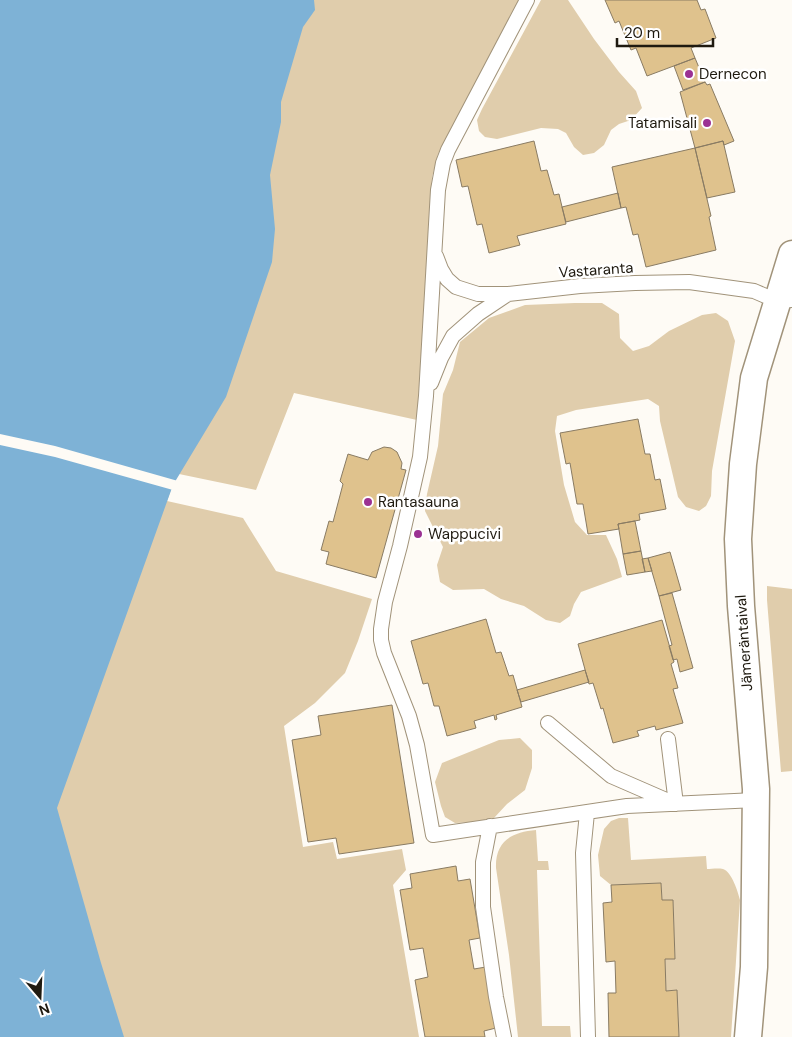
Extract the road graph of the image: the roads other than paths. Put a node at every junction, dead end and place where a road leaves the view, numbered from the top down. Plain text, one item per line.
1 (527, 0) edge
2 (435, 253) junction
3 (792, 254) edge
4 (508, 294) junction
5 (785, 300) edge
6 (426, 396) junction
7 (548, 723) dead end
8 (668, 739) dead end
9 (756, 800) junction
10 (676, 804) junction
11 (587, 812) junction
12 (490, 826) junction
13 (504, 1037) edge
14 (588, 1037) edge
15 (748, 1037) edge

1 - 2 lane
2 - 4 lane, Vastaranta
2 - 6 lane
3 - 5 street, Jämeräntaival
4 - 5 lane, Vastaranta
4 - 6 lane
5 - 9 street, Jämeräntaival
6 - 12 lane
7 - 10 lane
8 - 10 lane
9 - 10 lane
9 - 15 street, Jämeräntaival
10 - 11 lane
11 - 12 lane
11 - 14 lane
12 - 13 lane

